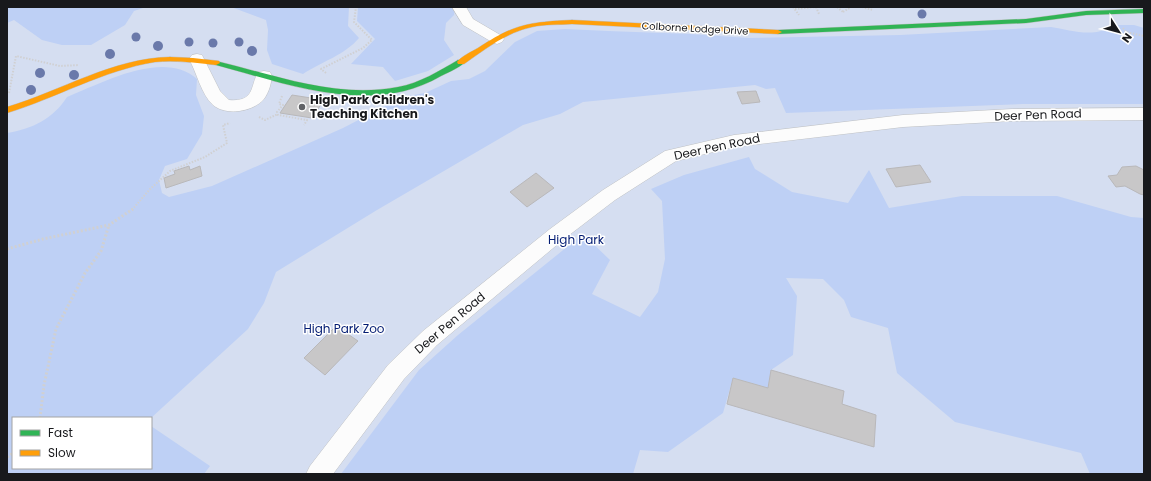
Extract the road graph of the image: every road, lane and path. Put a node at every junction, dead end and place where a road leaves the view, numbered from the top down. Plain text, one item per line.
1 (356, 7) edge
2 (459, 7) edge
3 (815, 7) edge
4 (851, 7) edge
5 (862, 7) edge
6 (795, 9) dead end
7 (873, 10) dead end
8 (842, 12) dead end
9 (1144, 12) edge
10 (1122, 26) dead end
11 (1144, 36) edge
12 (497, 39) junction
13 (197, 59) junction
14 (84, 65) dead end
15 (326, 72) dead end
16 (264, 76) junction
17 (8, 94) dead end
18 (277, 95) dead end
19 (7, 110) edge
20 (278, 114) junction
21 (1144, 114) edge
22 (256, 115) dead end
23 (236, 121) dead end
24 (304, 124) dead end
25 (109, 225) junction
26 (7, 249) edge
27 (40, 417) edge
28 (318, 474) edge

1 - 15 path
2 - 12 street
3 - 6 path
4 - 8 path
5 - 7 path
9 - 12 street, Colborne Lodge Drive
10 - 11 path
12 - 16 street, Colborne Lodge Drive
13 - 16 street, Colborne Lodge Drive
13 - 16 street
13 - 19 street, Colborne Lodge Drive
14 - 17 path
18 - 20 path
20 - 22 path
20 - 24 path
21 - 28 street, Deer Pen Road
23 - 25 path
25 - 26 path
25 - 27 path

